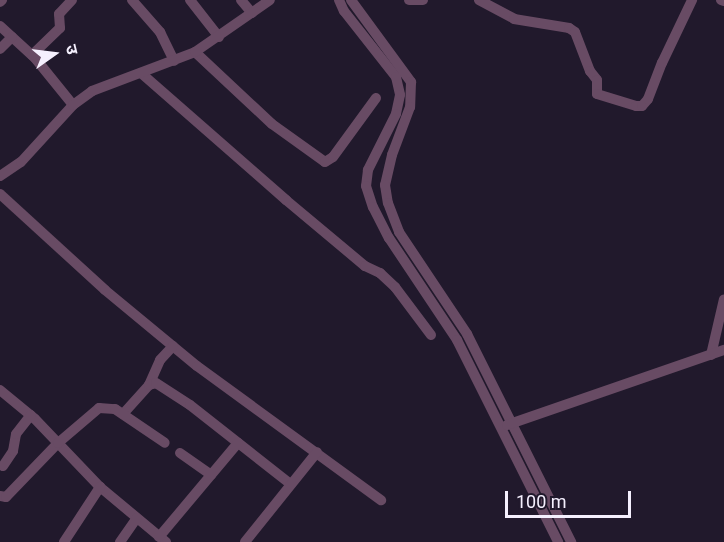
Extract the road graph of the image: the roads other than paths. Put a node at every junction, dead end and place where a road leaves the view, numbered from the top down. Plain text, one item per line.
1 (72, 0) edge
2 (132, 0) edge
3 (190, 0) edge
4 (241, 0) edge
5 (270, 0) edge
6 (339, 0) edge
7 (351, 0) edge
8 (409, 0) edge
9 (423, 0) edge
10 (479, 0) edge
11 (692, 0) edge
12 (252, 13) junction
13 (0, 26) edge
14 (12, 37) junction
15 (219, 37) junction
16 (0, 49) edge
17 (195, 52) junction
18 (32, 55) junction
19 (174, 61) junction
20 (141, 73) junction
21 (376, 98) dead end
22 (73, 105) junction
23 (0, 176) edge
24 (0, 195) edge
25 (724, 299) edge
26 (431, 335) dead end
27 (173, 346) junction
28 (724, 350) edge
29 (711, 355) junction
30 (149, 385) junction
31 (0, 390) edge
32 (123, 414) junction
33 (31, 415) junction
34 (507, 426) junction
35 (58, 443) junction
36 (165, 443) dead end
37 (238, 443) junction
38 (317, 452) junction
39 (180, 453) dead end
40 (3, 466) dead end
41 (211, 475) junction
42 (290, 483) junction
43 (100, 488) junction
44 (0, 496) edge
45 (381, 500) dead end
46 (551, 514) junction
47 (138, 518) junction
48 (162, 539) edge
49 (64, 542) edge
50 (120, 542) edge
51 (245, 542) edge
52 (558, 542) edge
53 (571, 542) edge

1 - 18 street
2 - 19 street
3 - 15 street
4 - 12 street
5 - 12 street
6 - 34 street
7 - 34 street
8 - 9 street
10 - 11 street
12 - 15 street
13 - 14 street
14 - 16 street
14 - 18 street
15 - 17 street
17 - 19 street
17 - 21 street
18 - 22 street
19 - 20 street
20 - 22 street
20 - 26 street
22 - 23 street
24 - 27 street
25 - 29 street
27 - 30 street
27 - 38 street
28 - 29 street
29 - 34 street
30 - 32 street
30 - 37 street
31 - 33 street
32 - 35 street
32 - 36 street
33 - 35 street
33 - 40 street
34 - 46 street
35 - 43 street
35 - 44 street
37 - 41 street
37 - 42 street
38 - 42 street
38 - 45 street
39 - 41 street
41 - 48 street
42 - 51 street
43 - 47 street
43 - 49 street
46 - 52 street
46 - 53 street
47 - 48 street
47 - 50 street

